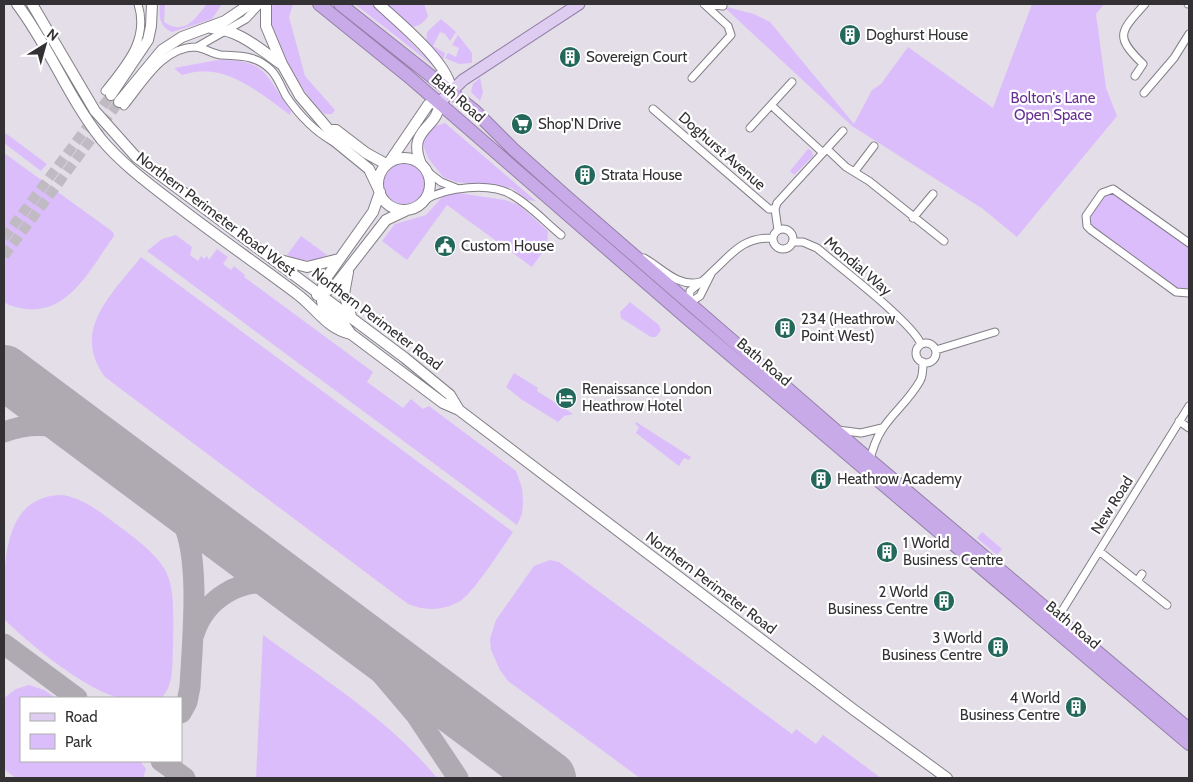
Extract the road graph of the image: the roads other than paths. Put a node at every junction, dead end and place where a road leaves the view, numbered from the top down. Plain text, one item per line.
1 (17, 4) edge
2 (32, 4) edge
3 (138, 4) edge
4 (250, 4) edge
5 (260, 4) edge
6 (266, 4) edge
7 (319, 4) edge
8 (340, 4) edge
9 (379, 4) edge
10 (579, 4) edge
11 (703, 4) edge
12 (1144, 4) edge
13 (151, 5) edge
14 (723, 6) dead end
15 (207, 28) junction
16 (226, 30) junction
17 (1189, 34) edge
18 (197, 47) junction
19 (282, 64) junction
20 (1134, 76) dead end
21 (692, 78) dead end
22 (792, 82) dead end
23 (451, 90) junction
24 (1144, 93) dead end
25 (115, 98) junction
26 (439, 103) junction
27 (771, 106) junction
28 (653, 109) dead end
29 (750, 128) dead end
30 (329, 130) junction
31 (843, 132) dead end
32 (339, 145) junction
33 (874, 146) dead end
34 (825, 151) junction
35 (388, 162) junction
36 (424, 168) junction
37 (855, 171) junction
38 (457, 188) junction
39 (379, 190) junction
40 (933, 194) dead end
41 (425, 200) junction
42 (775, 209) junction
43 (406, 210) junction
44 (913, 218) junction
45 (778, 230) junction
46 (561, 235) dead end
47 (773, 238) junction
48 (944, 241) dead end
49 (792, 242) junction
50 (1189, 243) edge
51 (626, 248) junction
52 (272, 257) junction
53 (339, 259) junction
54 (348, 271) junction
55 (711, 274) junction
56 (700, 282) junction
57 (1189, 293) edge
58 (321, 295) junction
59 (300, 296) junction
60 (685, 308) junction
61 (352, 318) junction
62 (995, 332) dead end
63 (351, 334) junction
64 (921, 344) junction
65 (936, 350) junction
66 (924, 362) junction
67 (1189, 406) edge
68 (459, 410) junction
69 (1180, 421) junction
70 (882, 428) junction
71 (1189, 428) edge
72 (836, 430) junction
73 (870, 460) junction
74 (1099, 552) junction
75 (1142, 574) dead end
76 (1137, 581) junction
77 (1168, 606) dead end
78 (1057, 619) junction
79 (1189, 729) edge
80 (1189, 744) edge
81 (947, 778) edge

1 - 59 street, Northern Perimeter Road West
2 - 52 street, Northern Perimeter Road West
3 - 25 street
4 - 15 street
5 - 16 street
6 - 19 street
7 - 26 highway, Bath Road
8 - 23 highway, Bath Road
9 - 23 street
10 - 23 main road
11 - 14 street
11 - 21 street
12 - 20 street
13 - 25 street
15 - 16 street
15 - 25 street
16 - 18 street
16 - 19 street
17 - 24 street
18 - 25 street
18 - 32 street
19 - 30 street
22 - 27 street
23 - 26 main road
23 - 51 highway, Bath Road
26 - 35 street
26 - 36 street
26 - 60 highway, Bath Road
27 - 29 street
27 - 34 street
28 - 42 street, Doghurst Avenue
30 - 32 street
30 - 35 street
31 - 34 street
32 - 39 street
33 - 37 street
34 - 37 street
34 - 42 street
35 - 36 street
35 - 39 street
36 - 38 street
36 - 41 street
37 - 44 street
38 - 41 street
38 - 46 street
39 - 43 street
39 - 53 street
40 - 44 street
41 - 43 street
42 - 45 street
43 - 54 street
44 - 48 street
45 - 47 street
45 - 49 street
47 - 49 street
47 - 55 street
49 - 64 street, Mondial Way
50 - 57 street
51 - 56 street, Bath Road
51 - 60 highway, Bath Road
52 - 53 street
52 - 58 street, Northern Perimeter Road
53 - 58 street
54 - 58 street
54 - 61 street
55 - 56 street
55 - 60 street
56 - 60 street
58 - 59 street
58 - 61 street, Northern Perimeter Road
58 - 63 street
59 - 63 street, Northern Perimeter Road
60 - 72 highway, Bath Road
60 - 80 highway, Bath Road
61 - 68 street, Northern Perimeter Road
62 - 65 street
63 - 68 street, Northern Perimeter Road
64 - 65 street
64 - 66 street
65 - 66 street
66 - 70 street
67 - 69 street, New Road
68 - 81 street, Northern Perimeter Road
69 - 71 street
69 - 74 street, New Road
70 - 72 street
70 - 73 street
72 - 73 highway, Bath Road
73 - 78 highway, Bath Road
74 - 76 street
74 - 78 street, New Road
75 - 76 street
76 - 77 street
78 - 79 highway, Bath Road

